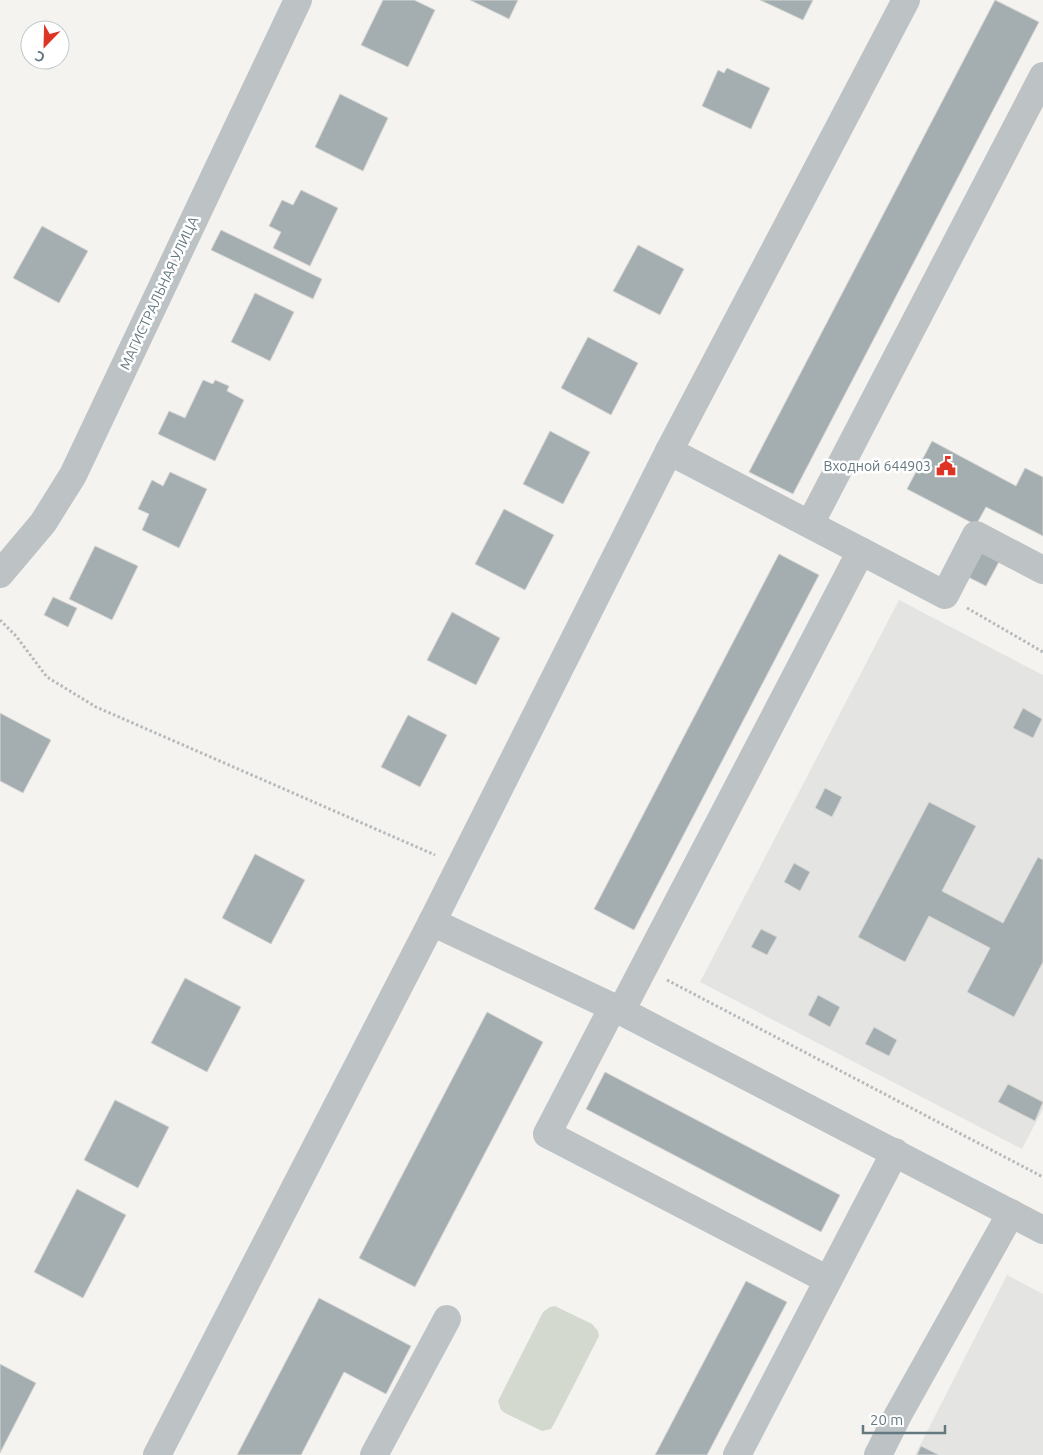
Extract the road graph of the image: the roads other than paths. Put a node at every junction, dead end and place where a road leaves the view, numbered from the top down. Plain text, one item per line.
1 (298, 0) edge
2 (906, 0) edge
3 (1043, 76) edge
4 (669, 450) junction
5 (810, 524) junction
6 (861, 550) junction
7 (1043, 570) edge
8 (0, 574) edge
9 (432, 922) junction
10 (617, 1009) junction
11 (895, 1152) junction
12 (1011, 1213) junction
13 (1041, 1222) edge
14 (828, 1280) junction
15 (447, 1319) dead end
16 (157, 1455) edge
17 (374, 1455) edge
18 (737, 1455) edge
19 (878, 1455) edge

1 - 8 street, МАГИСТРАЛЬНАЯ УЛИЦА
2 - 4 street
3 - 5 street
4 - 5 street
4 - 9 street
5 - 6 street
6 - 7 street
6 - 10 street
9 - 10 street
9 - 16 street
10 - 11 street
10 - 14 street
11 - 12 street
11 - 14 street
12 - 13 street
12 - 19 street
14 - 18 street
15 - 17 street

